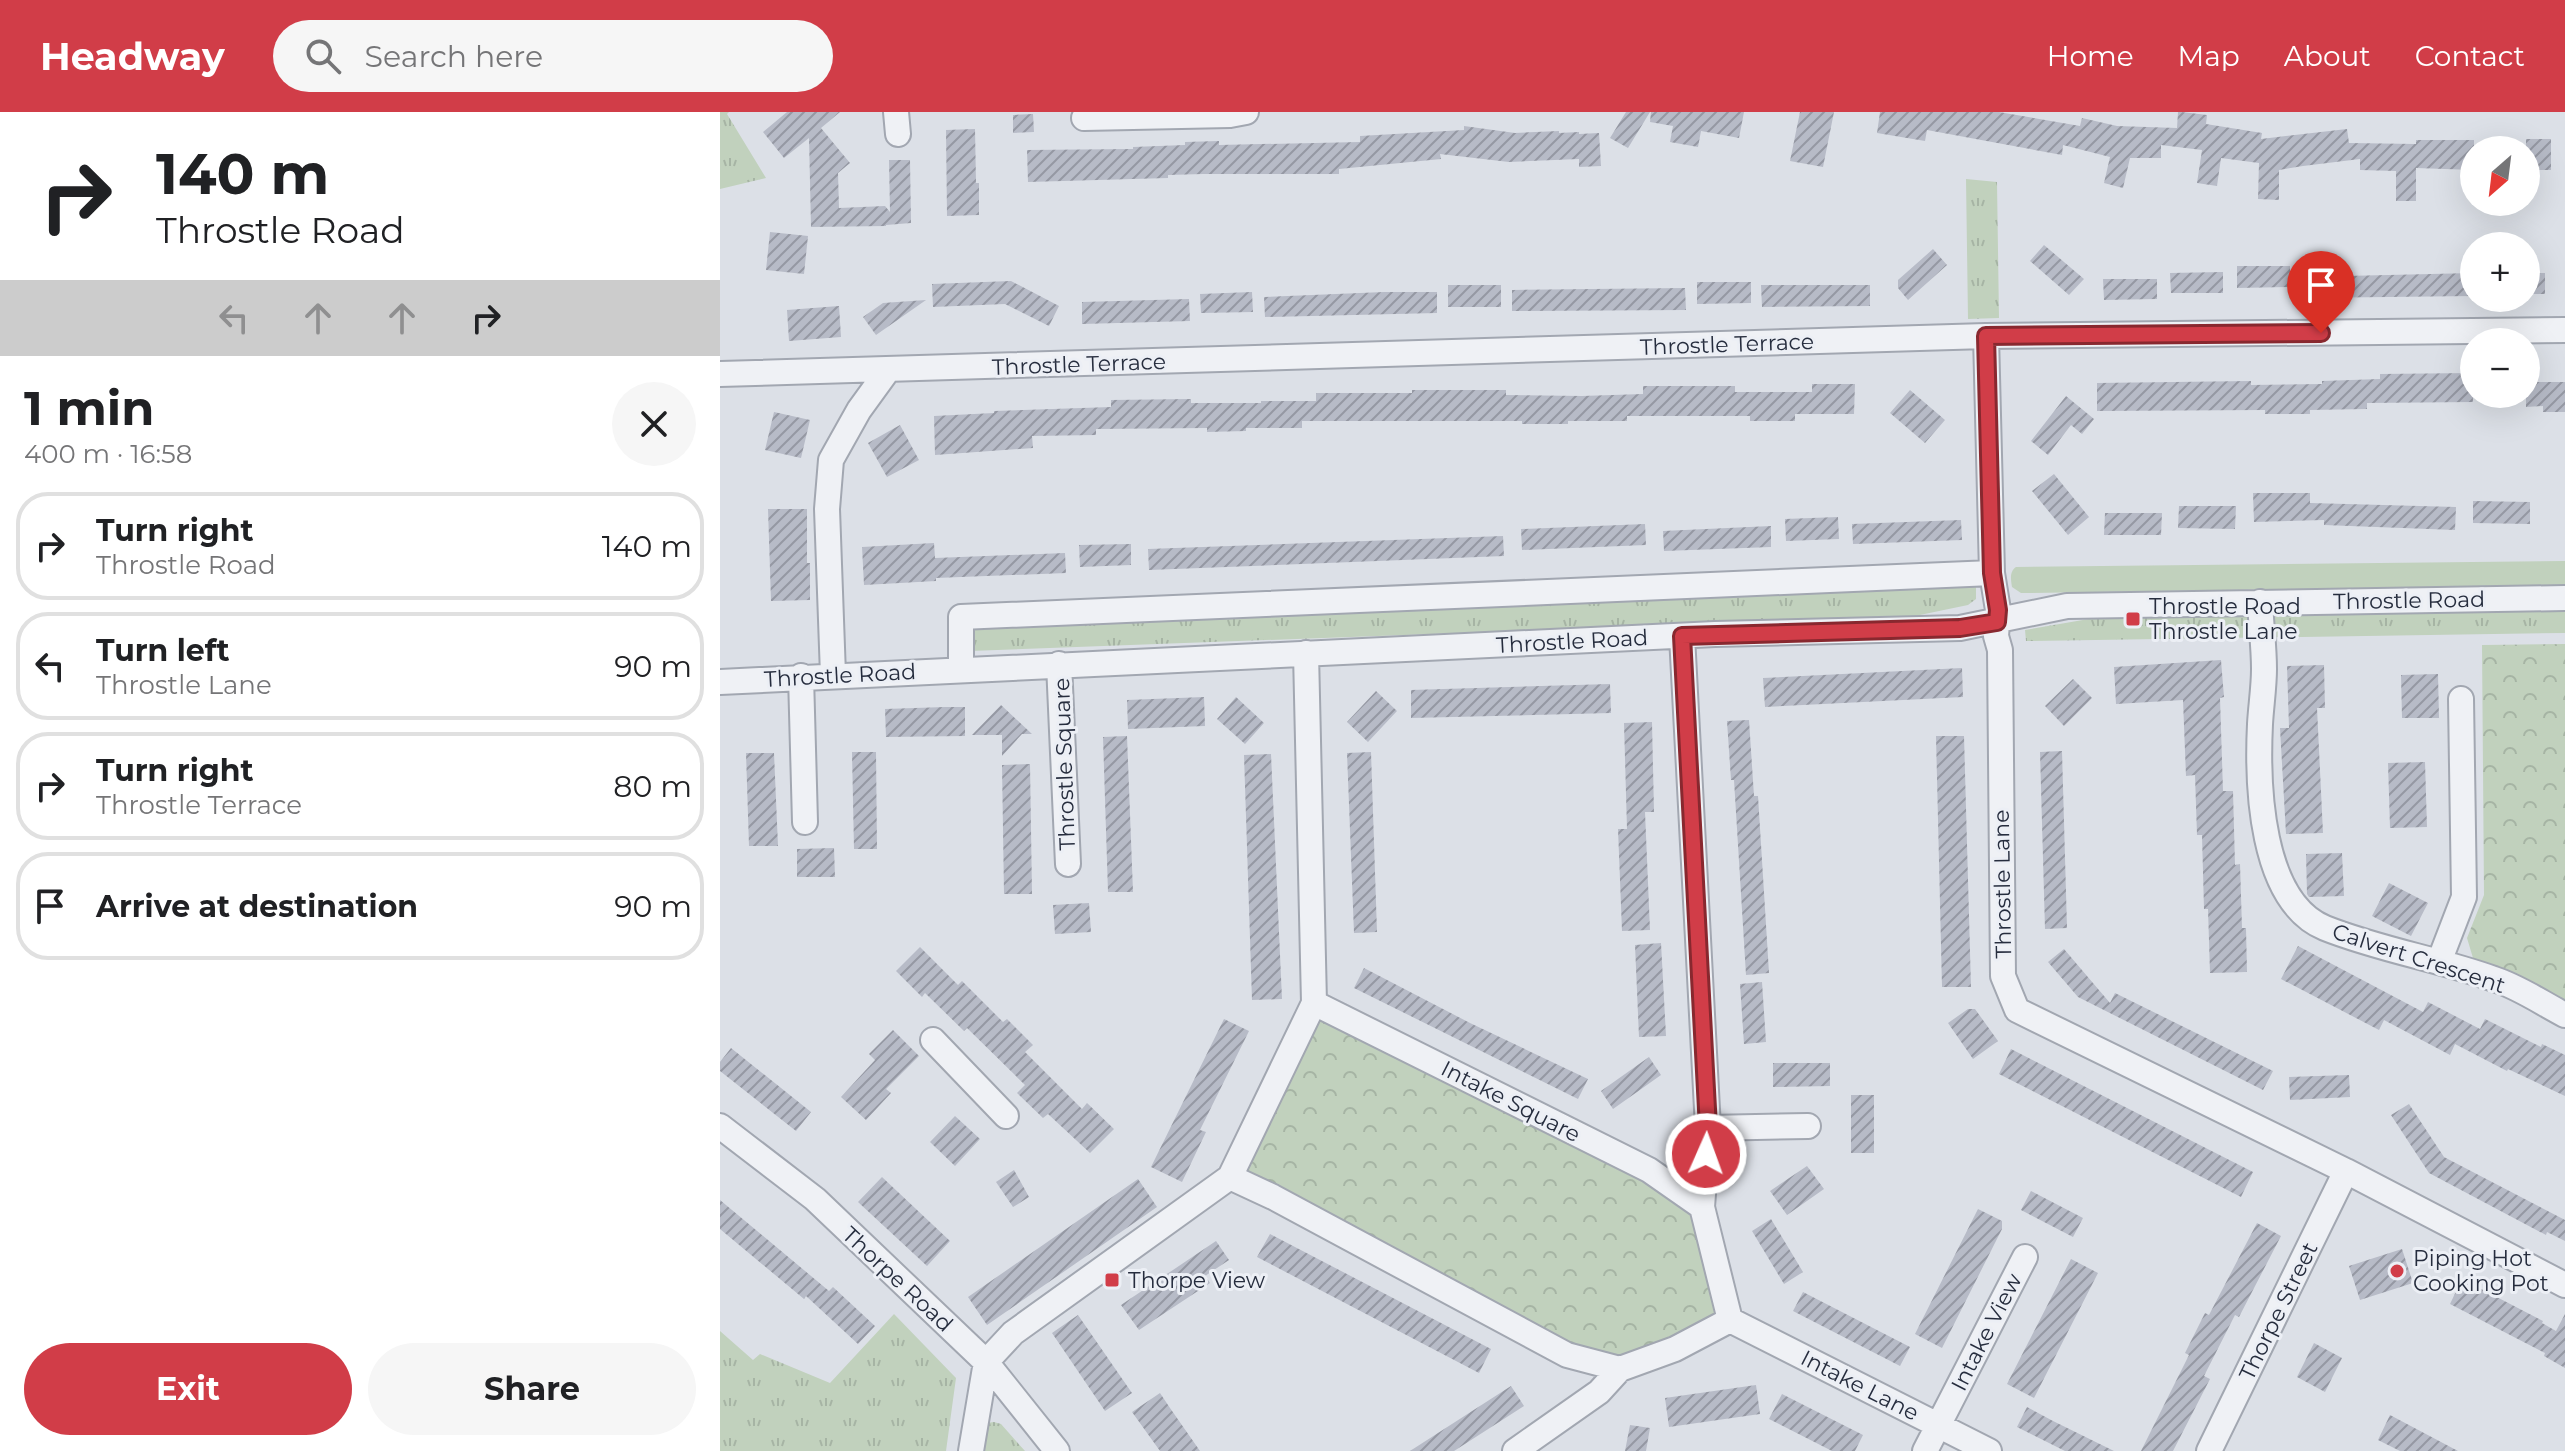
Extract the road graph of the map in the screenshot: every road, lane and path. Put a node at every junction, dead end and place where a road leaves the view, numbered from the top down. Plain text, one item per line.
1 (1246, 112) edge
2 (1084, 118) dead end
3 (2565, 330) edge
4 (1986, 336) junction
5 (888, 370) junction
6 (720, 374) edge
7 (1992, 573) junction
8 (2565, 598) edge
9 (2260, 602) junction
10 (1997, 622) junction
11 (1682, 636) junction
12 (1306, 653) junction
13 (1059, 664) junction
14 (961, 669) junction
15 (833, 675) junction
16 (801, 676) junction
17 (720, 682) edge
18 (2461, 699) dead end
19 (805, 822) dead end
20 (1068, 864) dead end
21 (2439, 962) junction
22 (1314, 1003) junction
23 (2565, 1015) edge
24 (933, 1040) dead end
25 (1006, 1116) dead end
26 (720, 1126) edge
27 (1808, 1126) dead end
28 (1708, 1128) junction
29 (2346, 1171) junction
30 (1230, 1177) junction
31 (1702, 1207) junction
32 (2025, 1257) dead end
33 (2565, 1285) edge
34 (1730, 1320) junction
35 (986, 1362) junction
36 (1620, 1369) junction
37 (1938, 1425) junction
38 (1541, 1444) edge
39 (971, 1451) edge
40 (1057, 1451) edge
41 (1515, 1451) edge
42 (1925, 1451) edge
43 (1989, 1451) edge
44 (2209, 1451) edge

1 - 2 street
3 - 4 street, Throstle Terrace
4 - 5 street, Throstle Terrace
4 - 7 street, Throstle Lane
5 - 6 street, Throstle Terrace
5 - 15 street
7 - 10 street, Throstle Lane
7 - 14 street
8 - 9 street, Throstle Road
9 - 10 street, Throstle Road
9 - 21 street, Calvert Crescent
10 - 11 street, Throstle Road
10 - 29 street, Throstle Lane
11 - 12 street, Throstle Road
11 - 28 street
12 - 13 street, Throstle Road
12 - 22 street
13 - 14 street, Throstle Road
13 - 20 street, Throstle Square
14 - 15 street, Throstle Road
15 - 16 street, Throstle Road
16 - 17 street, Throstle Road
16 - 19 street
18 - 21 street
21 - 23 street, Calvert Crescent
22 - 30 street
22 - 31 street, Intake Square
24 - 25 street
26 - 35 street, Thorpe Road
27 - 28 street
28 - 31 street
29 - 33 street, Throstle Lane
29 - 44 street, Thorpe Street
30 - 35 street
30 - 36 street
31 - 34 street
32 - 37 street, Intake View
34 - 36 street
34 - 37 street, Intake Lane
35 - 39 street
35 - 40 street, Thorpe Road
36 - 38 street
37 - 42 street, Intake View
37 - 43 street, Intake Lane
38 - 41 street

